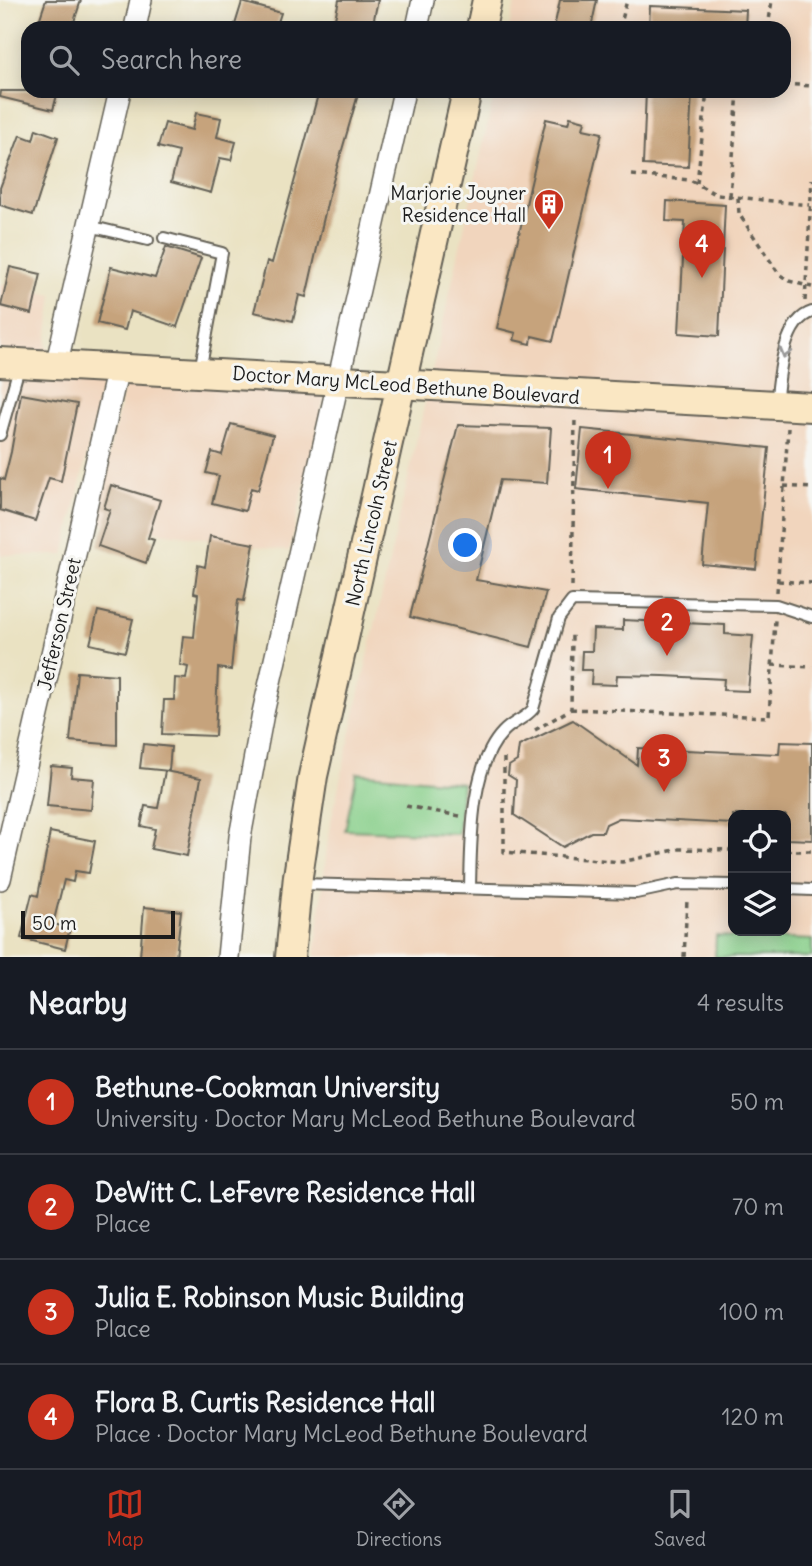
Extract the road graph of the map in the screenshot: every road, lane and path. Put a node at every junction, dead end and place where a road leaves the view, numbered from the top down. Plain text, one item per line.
1 (141, 0) edge
2 (423, 0) edge
3 (487, 0) edge
4 (627, 0) edge
5 (772, 0) edge
6 (136, 21) edge
7 (418, 21) edge
8 (482, 21) edge
9 (622, 21) edge
10 (769, 21) edge
11 (791, 84) edge
12 (812, 86) edge
13 (118, 98) edge
14 (402, 98) edge
15 (465, 98) edge
16 (706, 98) edge
17 (737, 98) edge
18 (632, 175) dead end
19 (812, 178) edge
20 (697, 183) junction
21 (730, 196) junction
22 (737, 197) junction
23 (810, 205) junction
24 (89, 226) junction
25 (164, 238) dead end
26 (148, 240) dead end
27 (803, 286) junction
28 (812, 287) edge
29 (809, 313) edge
30 (10, 363) edge
31 (56, 366) junction
32 (118, 368) junction
33 (200, 372) junction
34 (339, 380) junction
35 (404, 383) junction
36 (792, 406) edge
37 (575, 413) dead end
38 (0, 435) edge
39 (784, 486) junction
40 (812, 488) edge
41 (778, 581) junction
42 (812, 583) edge
43 (572, 601) junction
44 (776, 605) junction
45 (812, 617) edge
46 (772, 664) junction
47 (812, 667) edge
48 (571, 709) junction
49 (527, 735) dead end
50 (505, 748) dead end
51 (406, 806) dead end
52 (472, 818) junction
53 (728, 850) edge
54 (791, 851) edge
55 (812, 851) edge
56 (0, 879) edge
57 (297, 884) junction
58 (687, 884) junction
59 (728, 886) edge
60 (470, 888) junction
61 (791, 888) edge
62 (812, 890) edge
63 (228, 957) edge
64 (290, 957) edge
65 (684, 957) edge

1 - 6 street
2 - 7 street
3 - 8 street
4 - 9 path
5 - 10 path
11 - 12 path
13 - 24 street
14 - 34 street
15 - 35 street, North Lincoln Street
16 - 20 path
17 - 21 path
18 - 20 path
19 - 23 path
20 - 21 path
21 - 22 path
22 - 23 path
22 - 27 path
23 - 27 path
24 - 26 lane
24 - 31 street
25 - 33 lane
27 - 28 path
27 - 29 path
29 -> 36 lane
30 - 31 street, Doctor Mary McLeod Bethune Boulevard
30 - 38 lane
31 - 32 street, Doctor Mary McLeod Bethune Boulevard
32 - 33 street, Doctor Mary McLeod Bethune Boulevard
32 - 56 street, Jefferson Street
33 - 34 street, Doctor Mary McLeod Bethune Boulevard
34 - 35 street, Doctor Mary McLeod Bethune Boulevard
34 - 63 street
35 - 36 street, Doctor Mary McLeod Bethune Boulevard
35 - 57 street, North Lincoln Street
36 - 39 path
37 - 43 path
39 - 40 path
39 - 41 path
41 - 42 path
41 - 44 path
43 - 44 lane
43 - 48 path
43 - 52 lane
44 - 45 lane
44 - 46 path
46 - 47 path
46 - 48 path
48 - 49 path
50 - 53 path
51 - 52 path
52 - 60 lane
54 - 55 path
57 - 60 lane
57 - 64 street, North Lincoln Street
58 - 59 lane
58 - 60 lane
58 - 65 path
61 - 62 lane

